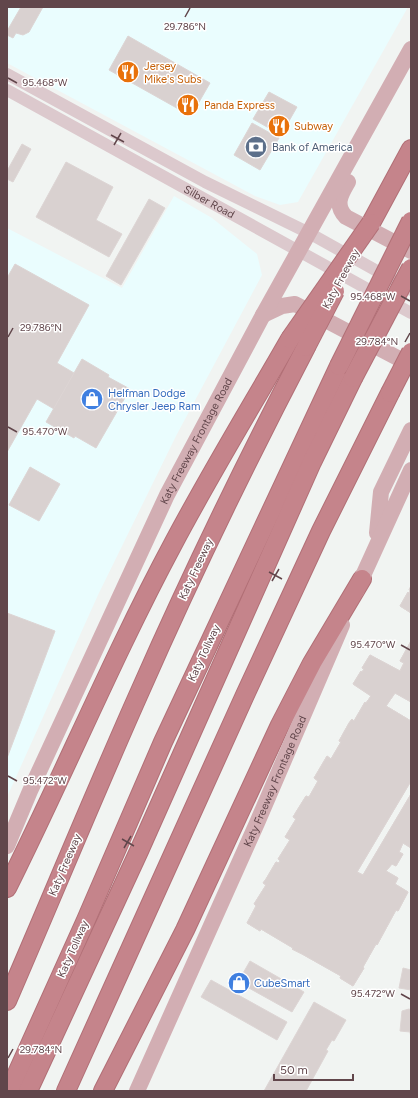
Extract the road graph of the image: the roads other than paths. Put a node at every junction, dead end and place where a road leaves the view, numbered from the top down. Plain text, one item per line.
1 (411, 49) edge
2 (411, 55) edge
3 (7, 74) edge
4 (7, 90) edge
5 (73, 110) junction
6 (66, 123) junction
7 (411, 149) edge
8 (411, 221) edge
9 (371, 223) junction
10 (309, 233) junction
11 (411, 240) edge
12 (299, 251) junction
13 (411, 252) edge
14 (411, 268) edge
15 (411, 290) edge
16 (411, 313) edge
17 (263, 315) junction
18 (411, 352) edge
19 (411, 365) edge
20 (345, 372) junction
21 (411, 430) edge
22 (411, 470) edge
23 (376, 548) junction
24 (362, 578) junction
25 (7, 846) edge
26 (7, 888) edge
27 (7, 1001) edge
28 (9, 1091) edge
29 (28, 1091) edge
30 (66, 1091) edge
31 (103, 1091) edge
32 (137, 1091) edge

1 - 10 main road, Katy Freeway Frontage Road
2 - 13 main road
3 - 5 street, Silber Road
4 - 6 street, Silber Road
5 - 6 street
5 - 10 street, Silber Road
6 - 12 street, Silber Road
7 - 9 highway, Katy Freeway
8 - 20 highway, Katy Tollway, bridge
9 - 26 highway, bridge
9 - 27 highway, Katy Freeway, bridge
10 - 12 main road, Katy Freeway Frontage Road
10 - 15 street, Silber Road
11 - 20 highway
12 - 16 street, Silber Road
12 - 17 main road, Katy Freeway Frontage Road
14 - 20 highway, bridge
17 - 19 main road
17 - 25 main road, Katy Freeway Frontage Road
18 - 30 highway, bridge
20 - 28 highway, Katy Tollway
20 - 29 highway
21 - 23 main road
22 - 23 main road, Katy Freeway Frontage Road
23 - 24 main road, Katy Freeway Frontage Road
24 - 31 highway
24 - 32 main road, Katy Freeway Frontage Road

